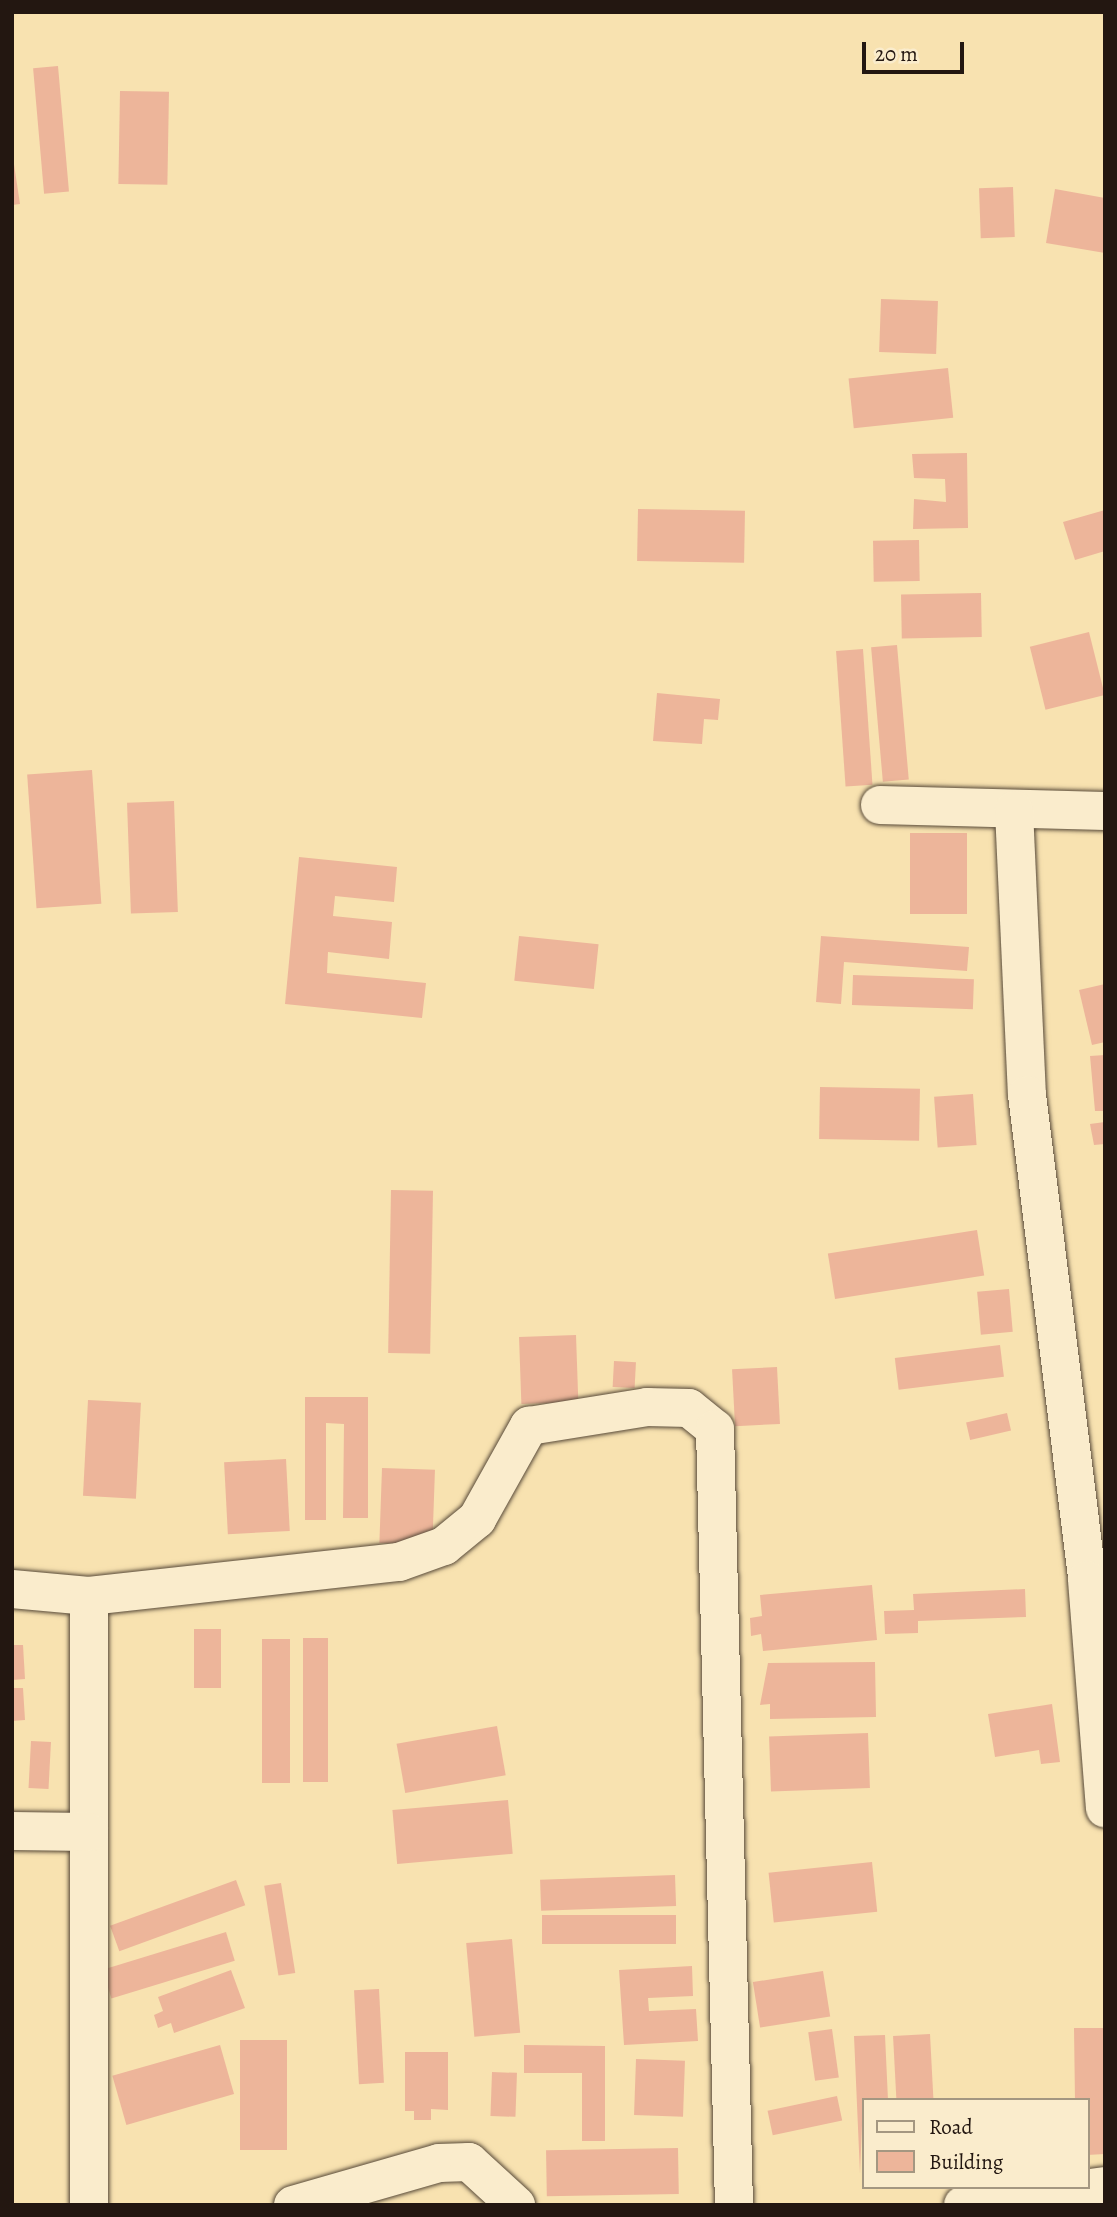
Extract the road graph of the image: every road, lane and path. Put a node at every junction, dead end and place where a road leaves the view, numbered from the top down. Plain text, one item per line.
1 (880, 805) dead end
2 (1014, 810) junction
3 (1105, 811) edge
4 (12, 1589) edge
5 (89, 1595) junction
6 (1105, 1808) edge
7 (12, 1831) edge
8 (89, 1832) junction
9 (1100, 2194) edge
10 (89, 2205) edge
11 (293, 2205) edge
12 (516, 2205) edge
13 (734, 2205) edge
14 (963, 2205) edge

1 - 2 street
2 - 3 street
2 - 6 street
4 - 5 street
5 - 8 street
5 - 13 street
7 - 8 street
8 - 10 street
9 - 14 street
11 - 12 street

